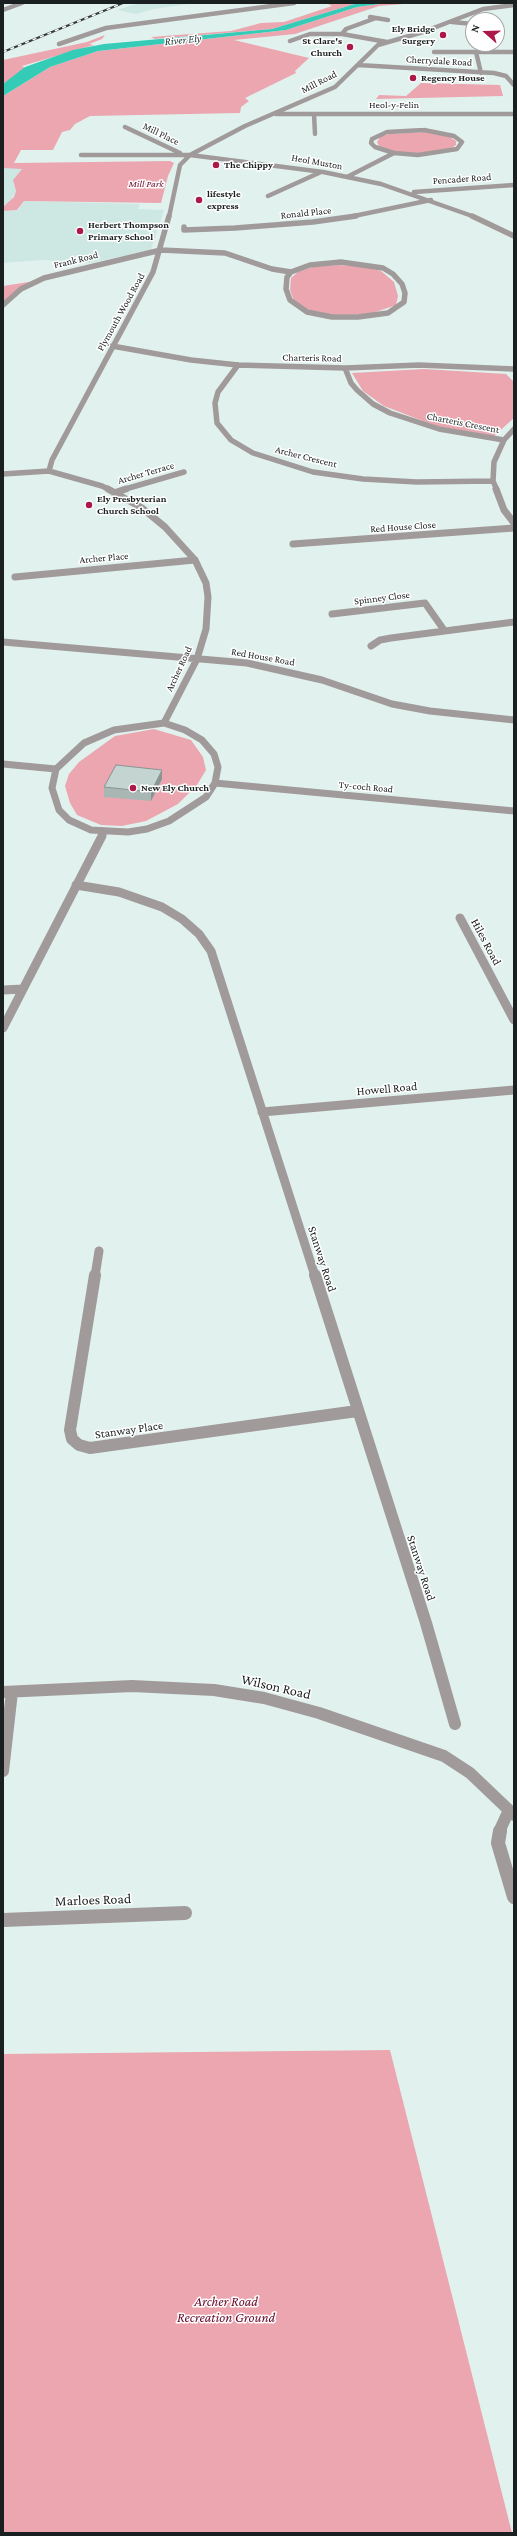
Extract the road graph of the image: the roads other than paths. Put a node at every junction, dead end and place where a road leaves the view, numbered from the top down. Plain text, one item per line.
1 (22, 3) edge
2 (294, 3) edge
3 (514, 4) edge
4 (3, 10) edge
5 (473, 12) edge
6 (465, 15) edge
7 (367, 16) dead end
8 (376, 18) junction
9 (388, 20) dead end
10 (450, 21) junction
11 (100, 23) dead end
12 (465, 23) edge
13 (114, 27) junction
14 (342, 34) junction
15 (290, 41) dead end
16 (387, 42) junction
17 (59, 44) dead end
18 (434, 52) dead end
19 (465, 52) edge
20 (476, 52) edge
21 (358, 65) junction
22 (482, 73) junction
23 (514, 85) edge
24 (273, 114) junction
25 (314, 114) junction
26 (514, 114) edge
27 (125, 127) dead end
28 (315, 134) dead end
29 (394, 153) junction
30 (82, 155) dead end
31 (190, 155) junction
32 (323, 172) junction
33 (347, 177) junction
34 (514, 185) edge
35 (410, 193) junction
36 (268, 196) dead end
37 (431, 200) junction
38 (184, 227) dead end
39 (514, 236) edge
40 (161, 250) junction
41 (291, 272) junction
42 (3, 305) edge
43 (112, 346) junction
44 (238, 365) junction
45 (345, 368) junction
46 (514, 369) edge
47 (514, 429) edge
48 (504, 440) junction
49 (49, 471) junction
50 (184, 472) dead end
51 (3, 474) edge
52 (492, 481) junction
53 (114, 493) junction
54 (514, 523) edge
55 (514, 528) edge
56 (293, 544) dead end
57 (195, 560) junction
58 (15, 577) dead end
59 (332, 614) dead end
60 (514, 622) edge
61 (444, 630) junction
62 (3, 642) edge
63 (371, 646) dead end
64 (197, 659) junction
65 (514, 720) edge
66 (164, 723) junction
67 (3, 764) edge
68 (56, 769) junction
69 (216, 783) junction
70 (514, 810) edge
71 (104, 832) junction
72 (76, 885) junction
73 (460, 918) dead end
74 (23, 989) junction
75 (3, 990) edge
76 (514, 1020) edge
77 (3, 1028) edge
78 (514, 1090) edge
79 (262, 1112) junction
80 (99, 1252) dead end
81 (357, 1411) junction
82 (8, 1692) edge
83 (455, 1724) dead end
84 (3, 1771) edge
85 (511, 1812) edge
86 (514, 1896) edge
87 (185, 1913) dead end
88 (3, 1920) edge

1 - 4 street
2 - 13 street
3 - 5 street, Mill Road
6 - 10 street, Mill Road
7 - 8 street
8 - 9 street
8 - 14 street
10 - 12 street, Mill Road
10 - 16 street, Mill Road
11 - 13 street
13 - 17 street
14 - 15 street
14 - 16 street
16 - 21 street, Mill Road
18 - 19 street
20 - 22 street
21 - 22 street, Cherrydale Road
21 - 24 street, Mill Road
22 - 23 street, Cherrydale Road
24 - 25 street, Heol-y-Felin
24 - 31 street, Mill Road
25 - 26 street, Heol-y-Felin
25 - 28 street
27 - 31 street, Mill Place
29 - 29 street
29 - 33 street
30 - 31 street, Heol Muston
31 - 32 street, Heol Muston
31 - 40 street, Plymouth Wood Road
32 - 33 street, Heol Muston
32 - 36 street
33 - 35 street, Heol Muston
34 - 35 street, Pencader Road
35 - 37 street, Heol Muston
37 - 38 street, Ronald Place
37 - 39 street, Heol Muston
40 - 41 street, Frank Road
40 - 42 street, Frank Road
40 - 43 street, Plymouth Wood Road
41 - 41 street
43 - 44 street, Charteris Road
43 - 49 street, Plymouth Wood Road
44 - 45 street, Charteris Road
44 - 52 street, Archer Crescent
45 - 46 street, Charteris Road
45 - 48 street, Charteris Crescent
47 - 48 street
48 - 52 street
49 - 51 street, Archer Road
49 - 53 street, Archer Road
50 - 53 street, Archer Terrace
52 - 54 street
53 - 57 street, Archer Road
55 - 56 street, Red House Close
57 - 58 street, Archer Place
57 - 64 street, Archer Road
59 - 61 street, Spinney Close
60 - 61 street
61 - 63 street
62 - 64 street, Red House Road
64 - 65 street, Red House Road
64 - 66 street, Archer Road
66 - 68 street
66 - 69 street
67 - 68 street
68 - 71 street
69 - 70 street, Ty-coch Road
69 - 71 street
71 - 72 street
72 - 74 street
72 - 79 street, Stanway Road
73 - 76 street, Hiles Road
74 - 75 street
74 - 77 street
78 - 79 street, Howell Road
79 - 81 street, Stanway Road
80 - 81 street, Stanway Place
81 - 83 street, Stanway Road
82 - 84 street
82 - 85 street, Wilson Road
85 - 86 street
87 - 88 street, Marloes Road

